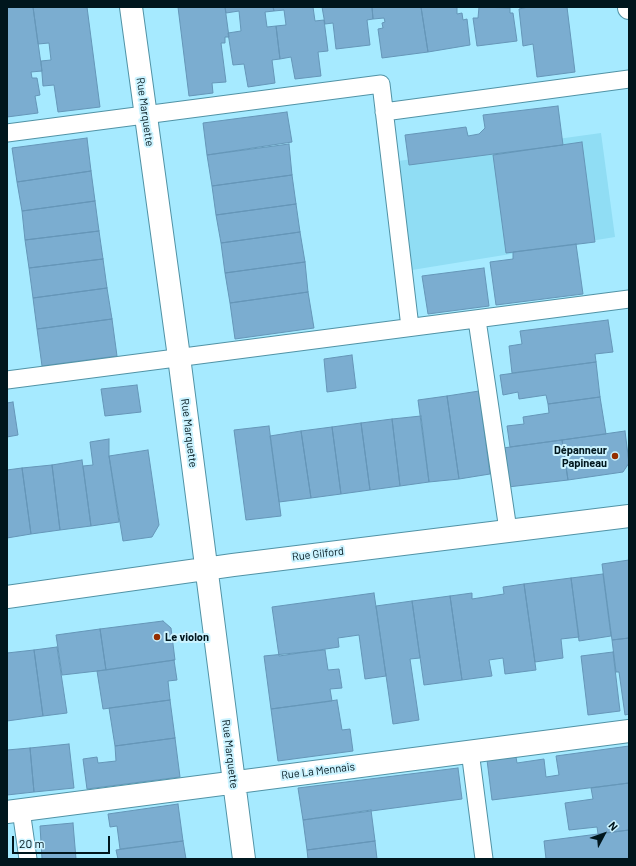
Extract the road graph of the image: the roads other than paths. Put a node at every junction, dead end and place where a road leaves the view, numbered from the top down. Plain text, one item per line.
1 (131, 7) edge
2 (629, 79) edge
3 (384, 112) junction
4 (146, 116) junction
5 (7, 133) edge
6 (629, 299) edge
7 (477, 320) junction
8 (410, 327) junction
9 (179, 357) junction
10 (7, 380) edge
11 (629, 516) edge
12 (508, 530) junction
13 (207, 569) junction
14 (7, 597) edge
15 (629, 731) edge
16 (470, 751) junction
17 (234, 782) junction
18 (14, 811) edge
19 (28, 859) edge
20 (244, 859) edge
21 (484, 859) edge

1 - 4 street, Rue Marquette
2 - 3 lane
3 - 4 lane
3 - 8 lane
4 - 5 lane
4 - 9 street, Rue Marquette
6 - 7 lane
7 - 8 lane
7 - 12 lane
8 - 9 lane
9 - 10 lane
9 - 13 street, Rue Marquette
11 - 12 street, Rue Gilford
12 - 13 street, Rue Gilford
13 - 14 street, Rue Gilford
13 - 17 street, Rue Marquette
15 - 16 street, Rue La Mennais
16 - 17 street, Rue La Mennais
16 - 21 lane
17 - 18 street, Rue La Mennais
17 - 20 street, Rue Marquette
18 - 19 lane

